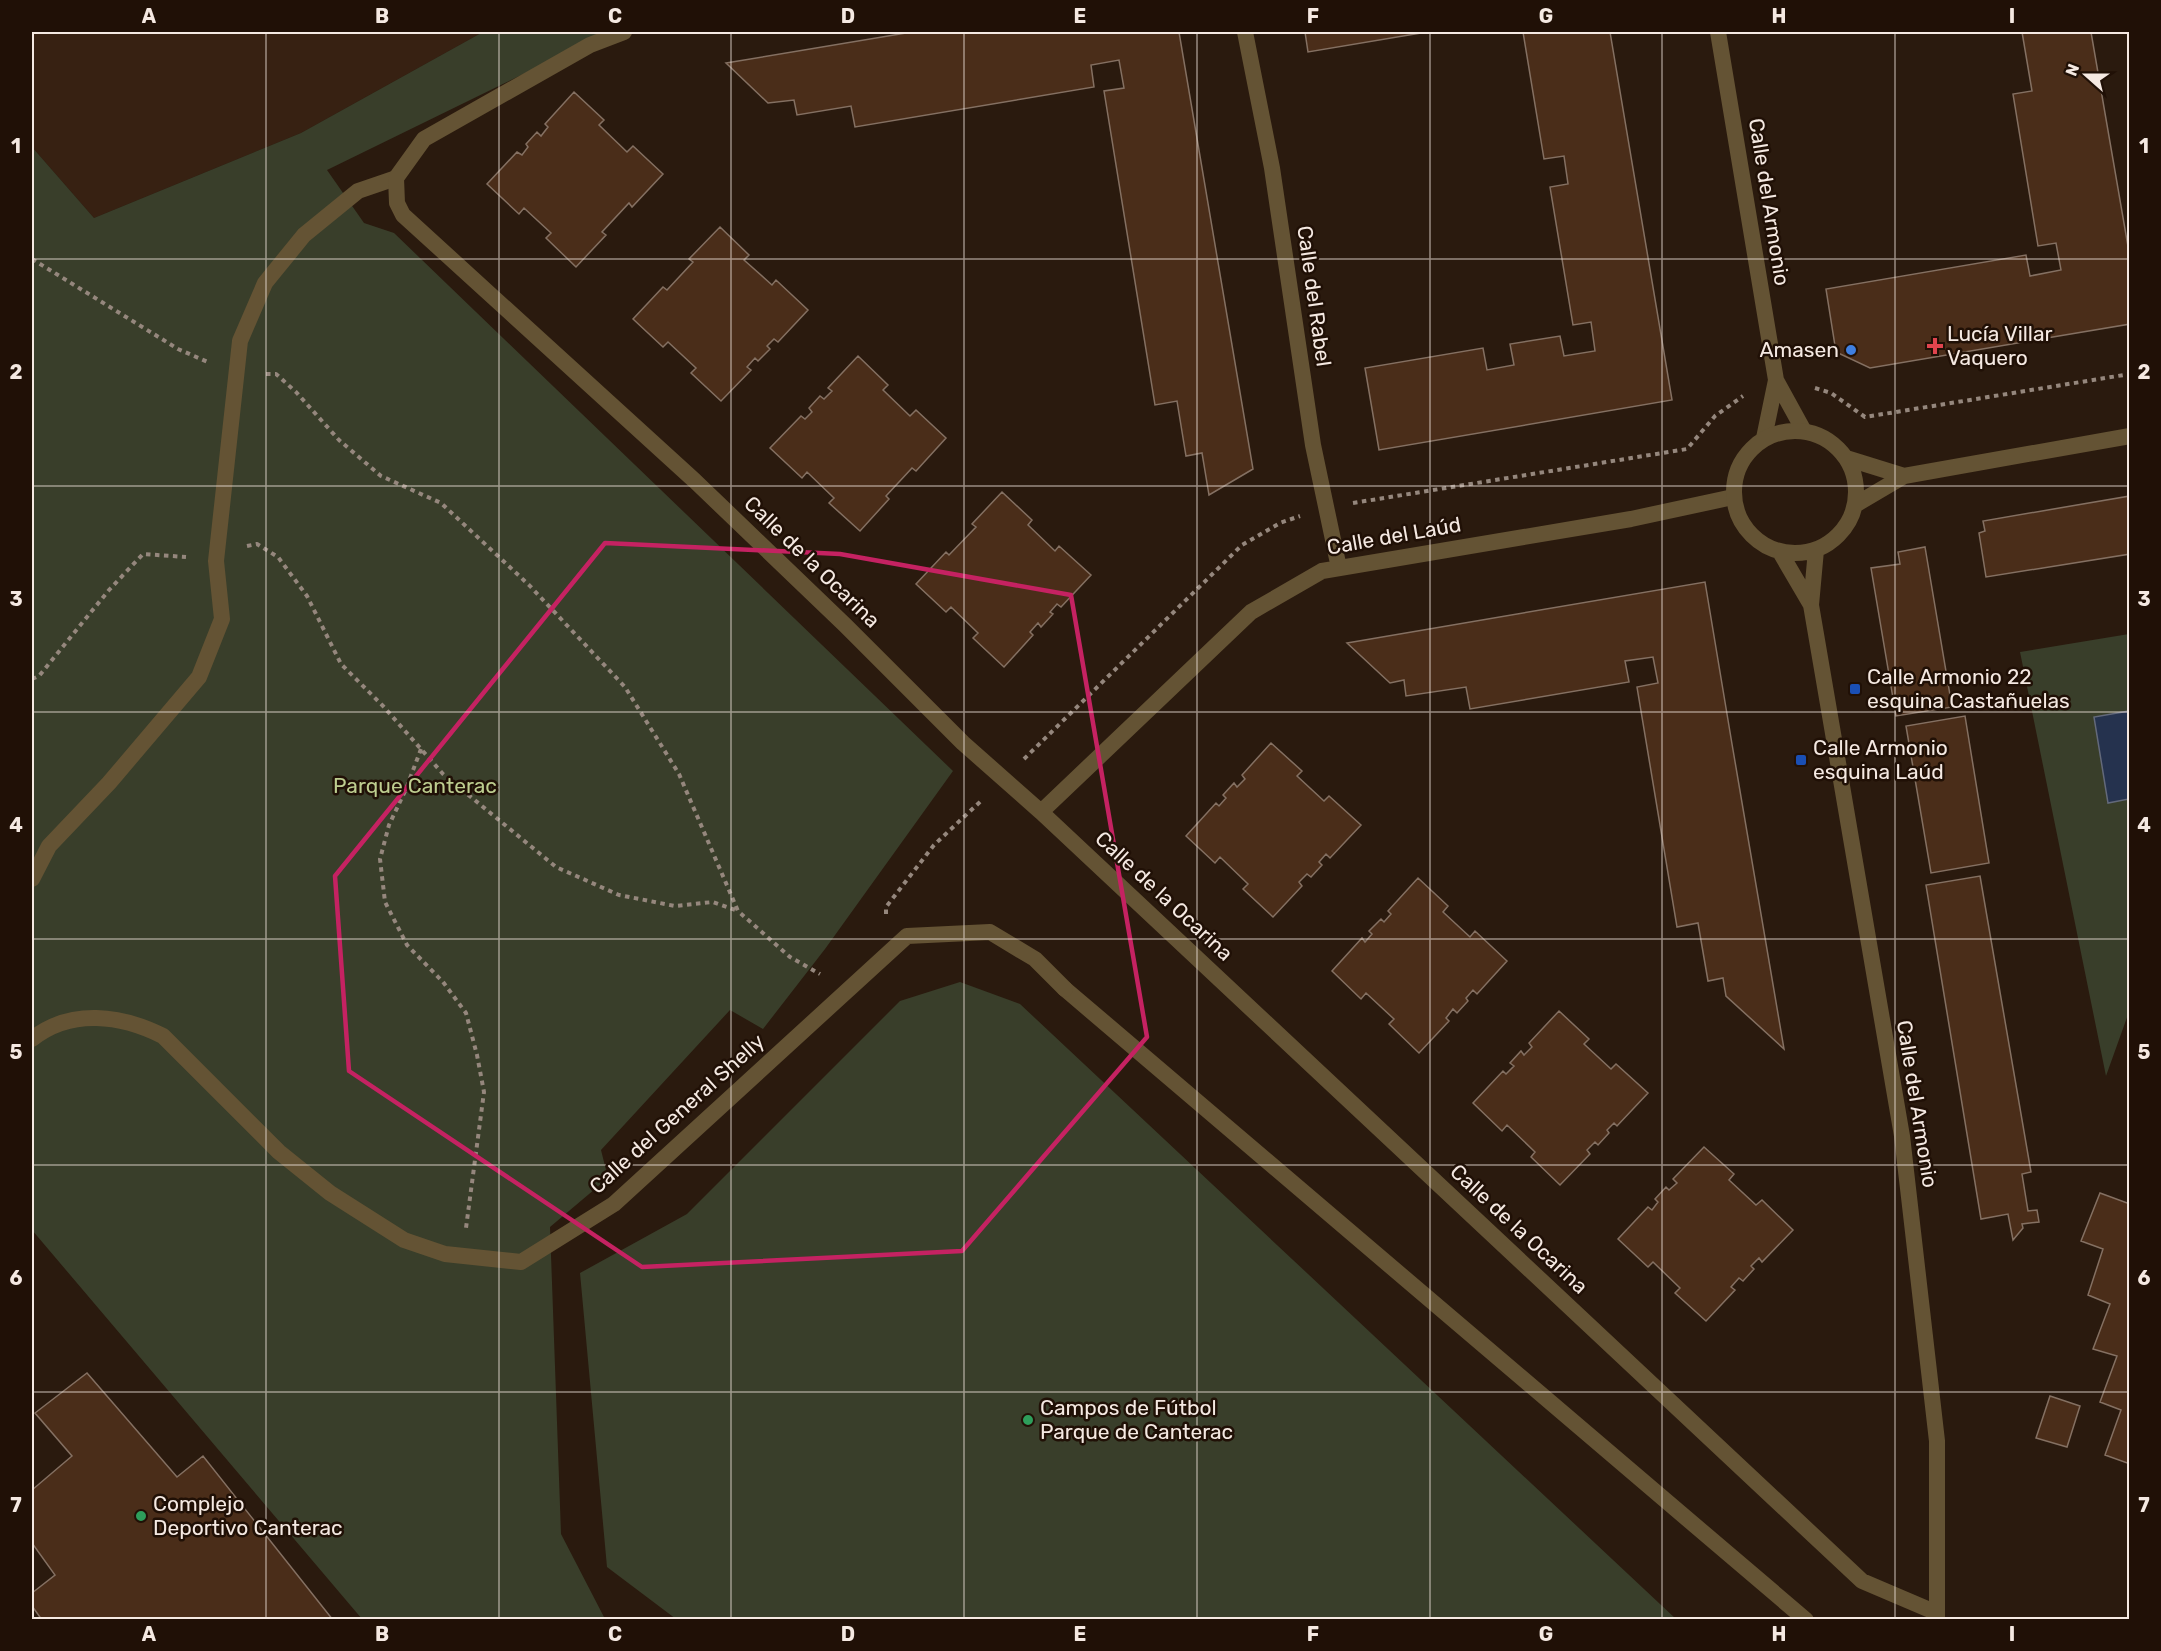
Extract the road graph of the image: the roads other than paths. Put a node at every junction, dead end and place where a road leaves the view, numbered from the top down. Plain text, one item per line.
1 (624, 32) edge
2 (1245, 32) edge
3 (1718, 32) edge
4 (396, 178) junction
5 (1776, 380) junction
6 (1804, 431) junction
7 (2130, 435) edge
8 (1764, 438) junction
9 (1846, 458) junction
10 (1904, 476) junction
11 (1733, 497) junction
12 (1855, 505) junction
13 (1816, 550) junction
14 (1780, 552) junction
15 (1339, 568) junction
16 (1811, 605) junction
17 (1041, 812) junction
18 (32, 879) edge
19 (32, 1039) edge
20 (1937, 1616) edge
21 (1806, 1620) edge

1 - 4 street
2 - 15 street, Calle del Rabel
3 - 5 street, Calle del Armonio
4 - 17 street, Calle de la Ocarina
4 - 18 street
5 - 6 street, Calle del Armonio
5 - 8 street, Calle del Armonio
6 - 8 street
6 - 9 street
7 - 10 street
8 - 11 street
9 - 10 street
9 - 12 street
10 - 12 street
11 - 14 street
11 - 15 street, Calle del Laúd
12 - 13 street
13 - 14 street
13 - 16 street, Calle del Armonio
14 - 16 street, Calle del Armonio
15 - 17 street, Calle del Laúd
16 - 20 street, Calle del Armonio
17 - 20 street, Calle de la Ocarina
19 - 21 street, Calle del General Shelly

